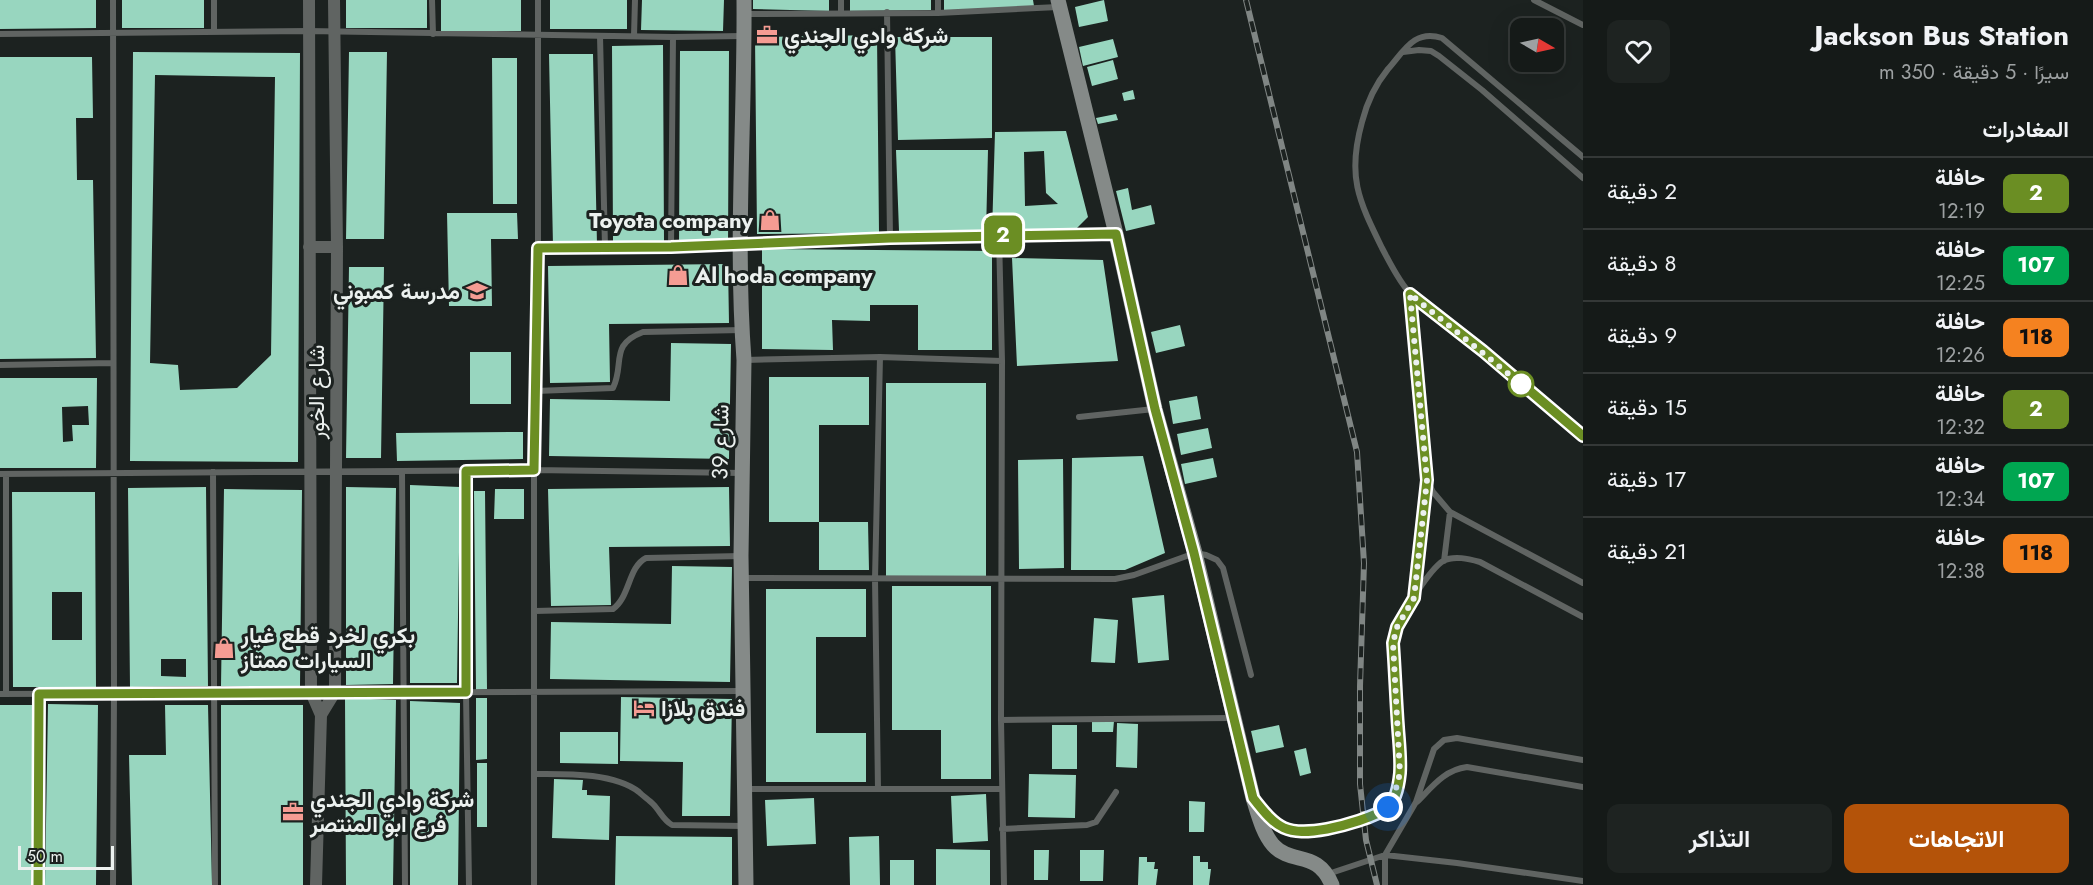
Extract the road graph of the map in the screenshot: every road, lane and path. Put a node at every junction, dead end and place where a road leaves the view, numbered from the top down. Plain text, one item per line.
1 (113, 0) edge
2 (214, 0) edge
3 (309, 0) edge
4 (334, 0) edge
5 (432, 0) edge
6 (538, 0) edge
7 (634, 0) edge
8 (841, 0) edge
9 (938, 0) edge
10 (1534, 0) edge
11 (1059, 3) edge
12 (744, 7) edge
13 (887, 12) junction
14 (938, 13) junction
15 (842, 14) junction
16 (1583, 25) edge
17 (308, 31) junction
18 (113, 32) junction
19 (214, 32) junction
20 (335, 32) junction
21 (0, 34) edge
22 (433, 34) junction
23 (539, 35) junction
24 (600, 36) junction
25 (634, 36) junction
26 (743, 36) junction
27 (673, 37) junction
28 (1402, 52) junction
29 (1583, 157) edge
30 (1583, 178) edge
31 (1116, 234) junction
32 (999, 236) junction
33 (890, 238) junction
34 (742, 245) junction
35 (309, 247) junction
36 (337, 247) junction
37 (605, 247) junction
38 (671, 247) junction
39 (538, 248) junction
40 (1410, 294) junction
41 (742, 330) junction
42 (880, 357) junction
43 (744, 360) junction
44 (1002, 361) junction
45 (113, 363) junction
46 (0, 365) edge
47 (536, 391) junction
48 (1155, 409) junction
49 (1079, 417) dead end
50 (1583, 436) edge
51 (534, 470) junction
52 (466, 471) junction
53 (114, 472) junction
54 (213, 472) junction
55 (402, 472) junction
56 (310, 473) junction
57 (336, 473) junction
58 (742, 473) junction
59 (3, 474) edge
60 (1427, 480) junction
61 (1450, 512) junction
62 (1194, 553) junction
63 (741, 556) junction
64 (1444, 561) junction
65 (741, 578) junction
66 (875, 579) junction
67 (1001, 580) junction
68 (1583, 583) edge
69 (1414, 598) junction
70 (535, 611) junction
71 (1583, 617) edge
72 (1251, 675) dead end
73 (744, 691) junction
74 (114, 692) junction
75 (214, 692) junction
76 (311, 692) junction
77 (335, 692) junction
78 (403, 692) junction
79 (466, 692) junction
80 (533, 692) junction
81 (3, 694) edge
82 (39, 694) junction
83 (321, 715) junction
84 (1233, 718) junction
85 (1001, 720) junction
86 (1583, 760) edge
87 (534, 774) junction
88 (1583, 787) edge
89 (745, 789) junction
90 (878, 789) junction
91 (1002, 789) junction
92 (1116, 792) dead end
93 (1253, 798) junction
94 (1416, 802) junction
95 (746, 826) junction
96 (1002, 829) junction
97 (1385, 855) junction
98 (1329, 880) edge
99 (1583, 882) edge
100 (38, 885) edge
101 (113, 885) edge
102 (215, 885) edge
103 (316, 885) edge
104 (405, 885) edge
105 (469, 885) edge
106 (534, 885) edge
107 (746, 885) edge
108 (1004, 885) edge
109 (1385, 885) edge

1 - 18 lane
2 - 19 lane
3 - 17 street
4 - 20 street, شارع الخور
5 - 22 lane
6 - 23 lane
7 - 25 lane
8 - 15 lane
9 - 14 lane
10 - 16 lane
11 - 14 lane
11 - 31 street
12 - 15 lane
12 - 26 street, شارع 39
13 - 14 lane
13 - 15 lane
13 - 33 lane
17 - 19 lane
17 - 20 lane
17 - 35 street, شارع الخور
18 - 19 lane
18 - 21 lane
18 - 45 lane
20 - 22 lane
20 - 36 street, شارع الخور
22 - 23 lane
23 - 24 lane
23 - 39 lane
24 - 25 lane
24 - 37 lane
25 - 27 lane
26 - 27 lane
26 - 34 street, شارع 39
27 - 38 lane
28 - 29 lane
28 - 30 lane
28 - 40 lane
31 - 32 lane
31 - 48 street
32 - 33 lane
32 - 44 lane
33 - 34 lane
34 - 38 lane
34 - 41 street, شارع 39
35 - 36 street
35 - 56 street, شارع الخور
36 - 57 street, شارع الخور
37 - 38 lane
37 - 39 lane
39 - 47 lane
40 - 50 lane
40 - 60 lane
41 - 43 street, شارع 39
41 - 47 lane
42 - 43 lane
42 - 44 lane
42 - 66 lane
43 - 58 street, شارع 39
44 - 67 lane
45 - 46 lane
45 - 53 lane
47 - 51 lane
48 - 49 lane
48 - 62 street
51 - 52 lane
51 - 58 lane
51 - 70 lane
52 - 55 lane
52 - 79 lane
53 - 54 lane
53 - 59 lane
53 - 74 lane
54 - 56 lane
54 - 75 lane
55 - 57 lane
55 - 78 lane
56 - 57 lane
56 - 76 street, شارع الخور
57 - 77 street, شارع الخور
58 - 63 street, شارع 39
59 - 81 lane
60 - 61 lane
60 - 69 lane
61 - 64 lane
61 - 68 lane
62 - 67 lane
62 - 72 lane
62 - 84 street
63 - 65 street, شارع 39
63 - 70 lane
64 - 69 lane
64 - 71 lane
65 - 66 lane
65 - 73 street, شارع 39
66 - 67 lane
66 - 90 lane
67 - 85 lane
69 - 93 lane
70 - 80 lane
73 - 80 lane
73 - 89 street, شارع 39
74 - 75 lane
74 - 82 lane
74 - 101 lane
75 - 76 lane
75 - 102 lane
76 - 77 lane
76 - 83 street, شارع الخور
77 - 78 lane
77 - 83 street, شارع الخور
78 - 79 lane
78 - 104 lane
79 - 80 lane
79 - 105 lane
80 - 87 lane
81 - 82 lane
82 - 100 lane
83 - 103 street, شارع الخور
84 - 85 lane
84 - 93 street
85 - 91 lane
86 - 94 lane
87 - 95 lane
87 - 106 lane
88 - 94 lane
89 - 90 lane
89 - 95 street, شارع 39
90 - 91 lane
91 - 96 lane
92 - 96 lane
93 - 98 street
94 - 97 lane
95 - 107 street, شارع 39
96 - 108 lane
97 - 98 lane
97 - 99 lane
97 - 109 lane

